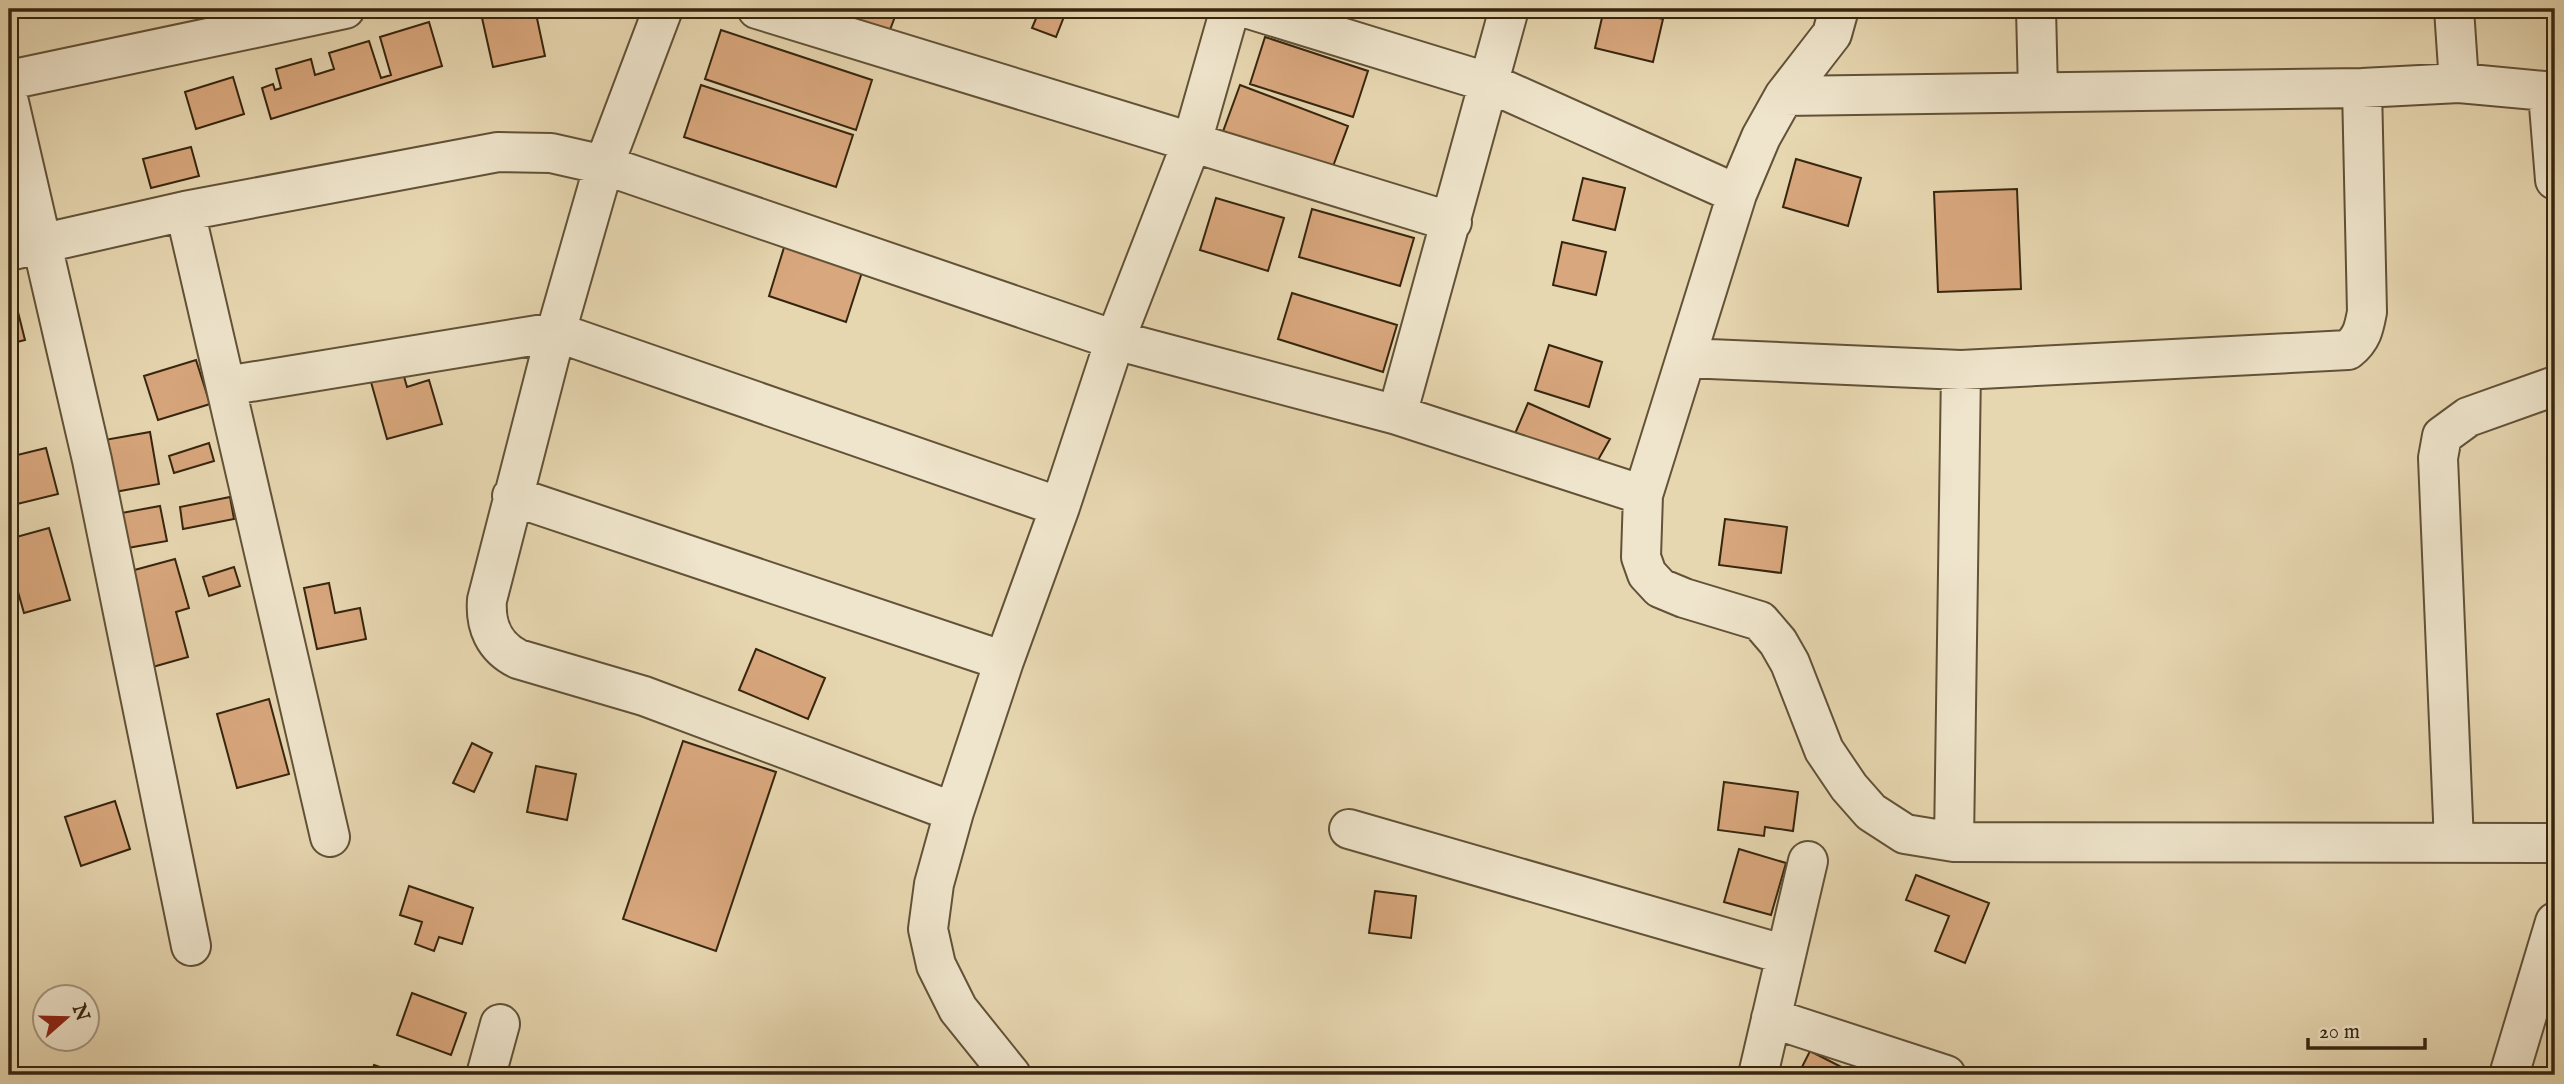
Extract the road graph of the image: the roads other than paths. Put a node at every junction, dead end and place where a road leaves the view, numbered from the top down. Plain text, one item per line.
1 (345, 9) edge
2 (663, 9) edge
3 (757, 9) edge
4 (1230, 9) edge
5 (1249, 9) edge
6 (1509, 9) edge
7 (1839, 9) edge
8 (2036, 9) edge
9 (2455, 9) edge
10 (9, 80) edge
11 (1488, 82) junction
12 (2459, 83) junction
13 (2362, 88) junction
14 (2038, 92) junction
15 (2552, 92) edge
16 (1784, 96) junction
17 (9, 102) edge
18 (1192, 142) junction
19 (604, 165) junction
20 (2555, 180) edge
21 (1737, 194) junction
22 (185, 211) junction
23 (1452, 222) junction
24 (25, 247) edge
25 (556, 332) junction
26 (1115, 340) junction
27 (1686, 358) junction
28 (1961, 370) junction
29 (226, 386) junction
30 (2555, 386) edge
31 (1397, 415) junction
32 (1643, 495) junction
33 (512, 496) junction
34 (1060, 507) junction
35 (1004, 661) junction
36 (954, 812) junction
37 (1349, 829) dead end
38 (330, 837) dead end
39 (1954, 842) junction
40 (2454, 843) junction
41 (2555, 843) edge
42 (1808, 861) dead end
43 (2555, 922) edge
44 (191, 946) dead end
45 (1786, 955) junction
46 (1771, 1018) junction
47 (500, 1024) dead end
48 (486, 1075) edge
49 (1012, 1075) edge
50 (1758, 1075) edge
51 (1946, 1075) edge
52 (2509, 1075) edge

1 - 10 street
2 - 19 street
3 - 18 street
4 - 18 street
5 - 11 street
6 - 11 street
7 - 16 street
8 - 14 street
9 - 12 street
11 - 21 street
11 - 23 street
12 - 13 street
12 - 15 street
13 - 14 street
13 - 28 street
14 - 16 street
15 - 20 street
16 - 21 street
17 - 24 street
18 - 23 street
18 - 26 street
19 - 22 street
19 - 25 street
19 - 26 street
21 - 27 street
22 - 24 street
22 - 29 street
23 - 31 street
24 - 44 street
25 - 29 street
25 - 33 street
25 - 34 street
26 - 31 street
26 - 34 street
27 - 28 street
27 - 32 street
28 - 39 street
29 - 38 street
30 - 40 street
31 - 32 street
32 - 39 street
33 - 35 street
33 - 36 street
34 - 35 street
35 - 36 street
36 - 49 street
37 - 45 street
39 - 40 street
40 - 41 street
42 - 45 street
43 - 52 street
45 - 46 street
46 - 50 street
46 - 51 street
47 - 48 street

